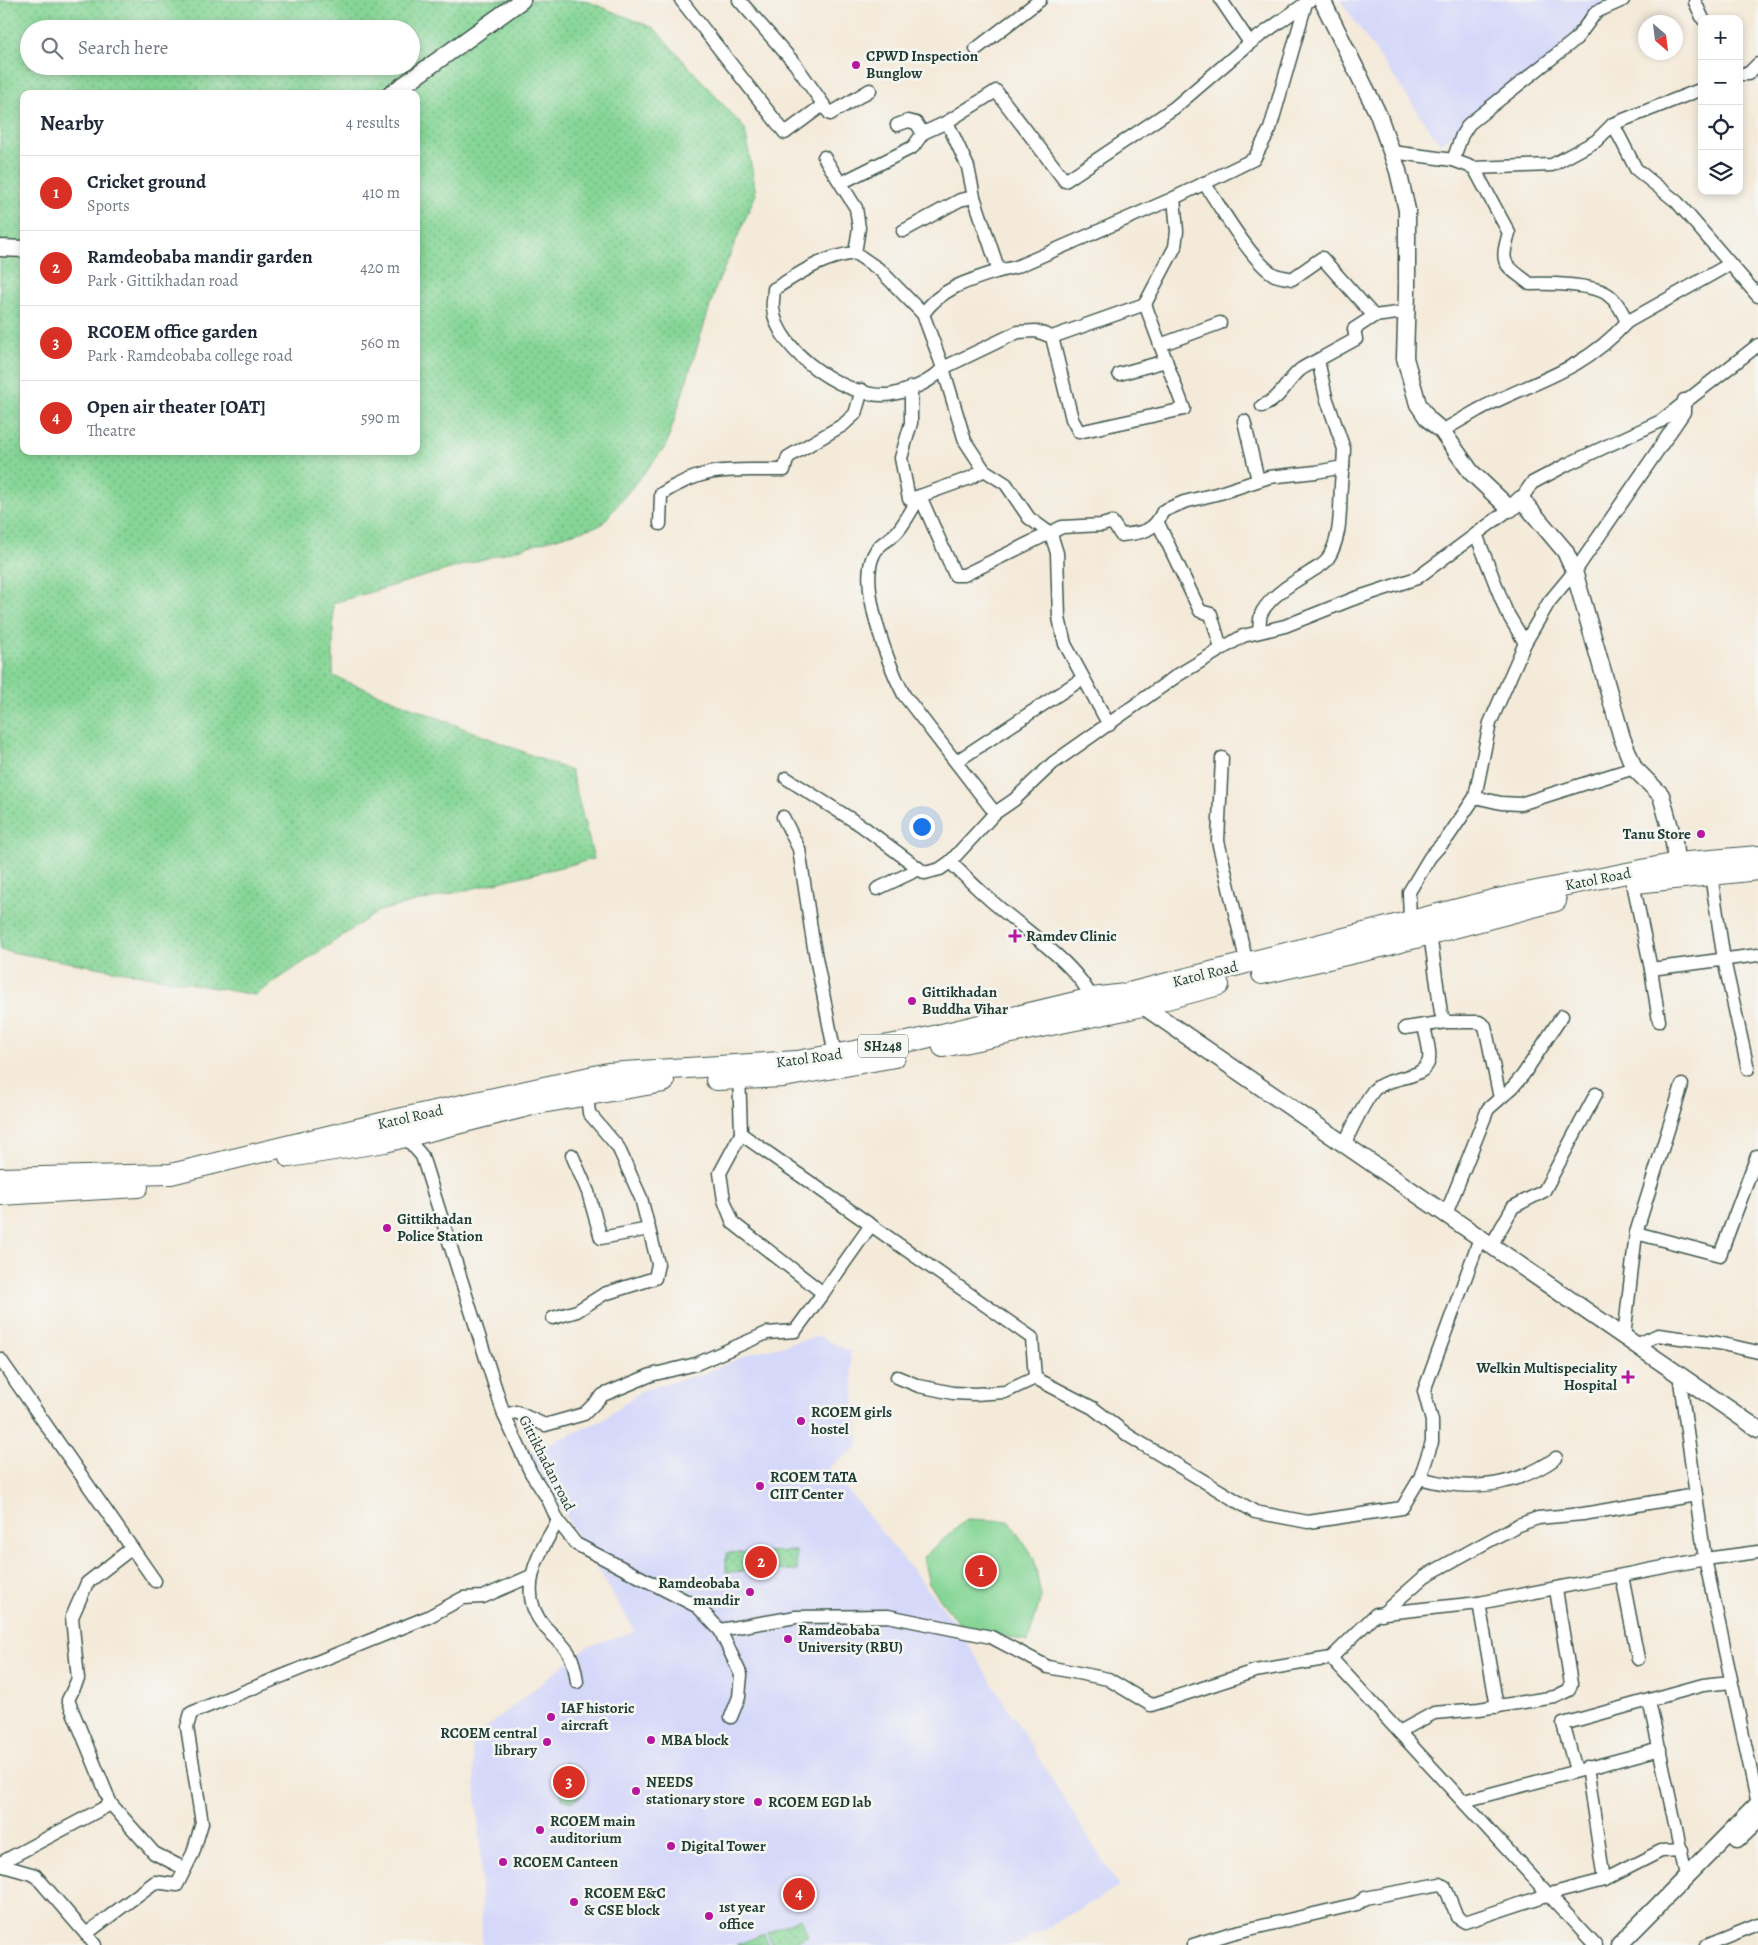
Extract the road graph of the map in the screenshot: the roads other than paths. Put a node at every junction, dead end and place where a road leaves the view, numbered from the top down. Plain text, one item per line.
1 (522, 0) edge
2 (681, 0) edge
3 (739, 0) edge
4 (1040, 0) edge
5 (1221, 0) edge
6 (1623, 0) edge
7 (1313, 1) edge
8 (1695, 2) dead end
9 (1701, 15) edge
10 (1250, 43) junction
11 (976, 49) dead end
12 (1758, 64) edge
13 (420, 73) edge
14 (1743, 74) edge
15 (417, 75) edge
16 (397, 90) edge
17 (870, 90) dead end
18 (1698, 91) edge
19 (823, 104) junction
20 (948, 122) junction
21 (1612, 124) junction
22 (897, 125) dead end
23 (923, 133) junction
24 (1392, 152) junction
25 (824, 157) dead end
26 (1453, 160) junction
27 (1474, 168) junction
28 (841, 183) junction
29 (1204, 183) junction
30 (974, 197) junction
31 (1174, 198) junction
32 (904, 231) dead end
33 (0, 248) edge
34 (20, 248) edge
35 (855, 253) junction
36 (1730, 264) junction
37 (999, 271) junction
38 (1758, 296) edge
39 (1145, 304) junction
40 (1405, 312) junction
41 (923, 314) junction
42 (1374, 316) junction
43 (1627, 322) junction
44 (1220, 323) dead end
45 (1052, 337) junction
46 (1160, 345) junction
47 (1758, 345) edge
48 (1318, 360) junction
49 (1166, 361) junction
50 (943, 368) junction
51 (1119, 374) dead end
52 (911, 387) junction
53 (862, 390) junction
54 (1684, 400) junction
55 (1262, 406) dead end
56 (1244, 421) dead end
57 (1442, 431) junction
58 (1343, 467) junction
59 (984, 470) junction
60 (1258, 480) junction
61 (920, 496) junction
62 (1516, 504) junction
63 (1158, 523) junction
64 (660, 524) dead end
65 (1050, 534) junction
66 (1476, 534) junction
67 (1574, 571) junction
68 (1259, 631) junction
69 (1525, 643) junction
70 (1221, 648) junction
71 (1082, 679) junction
72 (1108, 726) junction
73 (1222, 758) dead end
74 (957, 761) junction
75 (1634, 768) junction
76 (786, 778) dead end
77 (1475, 796) junction
78 (995, 813) junction
79 (783, 818) dead end
80 (1758, 856) edge
81 (950, 862) junction
82 (919, 869) junction
83 (1758, 870) edge
84 (1677, 871) junction
85 (1710, 875) junction
86 (1633, 883) junction
87 (877, 889) dead end
88 (1418, 931) junction
89 (1758, 955) edge
90 (1724, 960) junction
91 (1247, 964) junction
92 (1651, 969) junction
93 (1125, 994) junction
94 (1142, 1006) junction
95 (1095, 1007) junction
96 (1562, 1016) dead end
97 (1659, 1021) dead end
98 (1446, 1022) junction
99 (1424, 1025) junction
100 (1405, 1028) dead end
101 (835, 1055) junction
102 (1748, 1069) dead end
103 (739, 1072) junction
104 (1682, 1085) dead end
105 (1596, 1094) dead end
106 (587, 1095) junction
107 (1500, 1098) junction
108 (401, 1127) junction
109 (741, 1134) junction
110 (1344, 1144) junction
111 (572, 1155) dead end
112 (1757, 1156) dead end
113 (0, 1178) edge
114 (0, 1195) edge
115 (1446, 1214) junction
116 (871, 1225) junction
117 (649, 1229) junction
118 (1636, 1233) junction
119 (1485, 1242) junction
120 (823, 1293) junction
121 (553, 1318) dead end
122 (1630, 1341) junction
123 (1758, 1352) edge
124 (0, 1359) edge
125 (1678, 1374) junction
126 (896, 1377) dead end
127 (1035, 1378) junction
128 (504, 1415) junction
129 (1758, 1429) edge
130 (1556, 1458) dead end
131 (1420, 1478) junction
132 (1696, 1495) junction
133 (558, 1521) junction
134 (132, 1548) junction
135 (1758, 1552) edge
136 (1705, 1559) junction
137 (531, 1576) junction
138 (1622, 1576) junction
139 (155, 1581) dead end
140 (1556, 1589) junction
141 (1479, 1603) junction
142 (1382, 1614) junction
143 (720, 1630) junction
144 (1331, 1658) junction
145 (1638, 1659) dead end
146 (576, 1682) dead end
147 (1731, 1682) junction
148 (1649, 1700) junction
149 (1497, 1706) junction
150 (731, 1717) dead end
151 (1399, 1732) junction
152 (1660, 1749) junction
153 (1582, 1768) junction
154 (1464, 1801) junction
155 (111, 1804) junction
156 (1758, 1804) edge
157 (1758, 1820) edge
158 (1682, 1850) junction
159 (0, 1864) edge
160 (185, 1869) junction
161 (1686, 1876) junction
162 (1604, 1880) junction
163 (1550, 1894) junction
164 (1758, 1924) edge
165 (86, 1934) junction
166 (1725, 1941) edge
167 (95, 1945) edge
168 (1193, 1945) edge
169 (1595, 1945) edge
170 (1619, 1945) edge
171 (1634, 1945) edge
172 (1706, 1945) edge

1 - 13 street
2 - 19 street
3 - 19 street
4 - 11 street
5 - 10 street
6 - 26 street
7 - 10 street
7 - 24 street
7 - 29 street
8 - 9 street
10 - 20 street
12 - 14 street
15 - 16 street
17 - 19 street
18 - 21 street
20 - 23 street
20 - 30 street
21 - 27 street
21 - 36 street
22 - 23 street
23 - 28 street
24 - 26 street
24 - 40 street
25 - 28 street
26 - 27 street
27 - 43 street
28 - 35 street
29 - 31 street
29 - 42 street
30 - 32 street
30 - 37 street
31 - 37 street
31 - 39 street
33 - 34 street
35 - 41 street
35 - 53 street
36 - 38 street
36 - 43 street
37 - 41 street
39 - 45 street
39 - 46 street
40 - 42 street
40 - 57 street
41 - 50 street
42 - 48 street
43 - 57 street
44 - 46 street
45 - 49 street
45 - 50 street
46 - 49 street
47 - 54 street
48 - 55 street
48 - 58 street
49 - 51 street
50 - 52 street
50 - 59 street
52 - 53 street
52 - 61 street
53 - 64 street
54 - 62 street
54 - 67 street
56 - 60 street
57 - 62 street
58 - 60 street
58 - 68 street
59 - 61 street
59 - 65 street
60 - 63 street
61 - 65 street
61 - 74 street
62 - 66 street
62 - 67 street
63 - 65 street
63 - 70 street
65 - 71 street
66 - 68 street
66 - 69 street
67 - 69 street
67 - 75 street
68 - 70 street
69 - 77 street
70 - 72 street
71 - 72 street
71 - 74 street
72 - 78 street
73 - 91 street
74 - 78 street
75 - 77 street
75 - 84 street
76 - 82 street
77 - 88 street
78 - 81 street
79 - 101 street
80 - 84 main road, Katol Road / SH248
81 - 82 street
81 - 95 street
82 - 87 street
83 - 85 main road, Katol Road / SH248
84 - 85 main road, Katol Road / SH248
84 - 86 main road, Katol Road / SH248
84 - 88 main road, Katol Road / SH248
85 - 90 street
86 - 88 main road, Katol Road / SH248
86 - 92 street
88 - 91 main road, Katol Road / SH248
88 - 94 main road, Katol Road / SH248
88 - 98 street
89 - 90 street
90 - 92 street
90 - 102 street
91 - 93 main road, Katol Road / SH248
92 - 97 street
93 - 94 street
93 - 95 main road, Katol Road / SH248
94 - 95 main road, Katol Road / SH248
94 - 110 street
95 - 101 main road, Katol Road / SH248
95 - 103 main road, Katol Road / SH248
96 - 107 street
98 - 99 street
98 - 107 street
99 - 100 street
99 - 110 street
101 - 103 main road, Katol Road / SH248
103 - 106 main road, Katol Road / SH248
103 - 108 main road, Katol Road / SH248
103 - 109 street
104 - 118 street
105 - 119 street
106 - 108 main road, Katol Road / SH248
106 - 117 street
107 - 115 street
108 - 113 main road, Katol Road / SH248
108 - 114 main road, Katol Road / SH248
108 - 128 street, Gittikhadan road
109 - 116 street
109 - 120 street
110 - 115 street
111 - 117 street
112 - 118 street
115 - 119 street
116 - 120 street
116 - 127 street
117 - 121 street
118 - 122 street
119 - 122 street
119 - 131 street
120 - 128 street
122 - 123 street
122 - 125 street
124 - 134 street
125 - 129 street
125 - 132 street
126 - 127 street
127 - 131 street
128 - 133 street, Gittikhadan road
130 - 131 street
132 - 136 street
132 - 142 street
133 - 137 street
133 - 143 street, Gittikhadan road
134 - 139 street
134 - 155 street
135 - 136 street
136 - 138 street
136 - 147 street
137 - 146 street
137 - 160 street
138 - 140 street
138 - 145 street
140 - 141 street
140 - 149 street
141 - 142 street
141 - 149 street
142 - 144 street
143 - 144 street
143 - 150 street, Gittikhadan road
144 - 151 street
147 - 148 street
147 - 156 street
148 - 152 street
148 - 153 street
149 - 151 street
151 - 154 street
152 - 153 street
152 - 158 street
153 - 154 street
153 - 162 street
154 - 163 street
155 - 159 street
155 - 160 street
156 - 161 street
157 - 171 street
158 - 161 street
158 - 162 street
159 - 165 street
160 - 165 street
161 - 170 street
162 - 163 street
163 - 168 street
163 - 169 street
164 - 166 street
165 - 167 street
166 - 172 street

